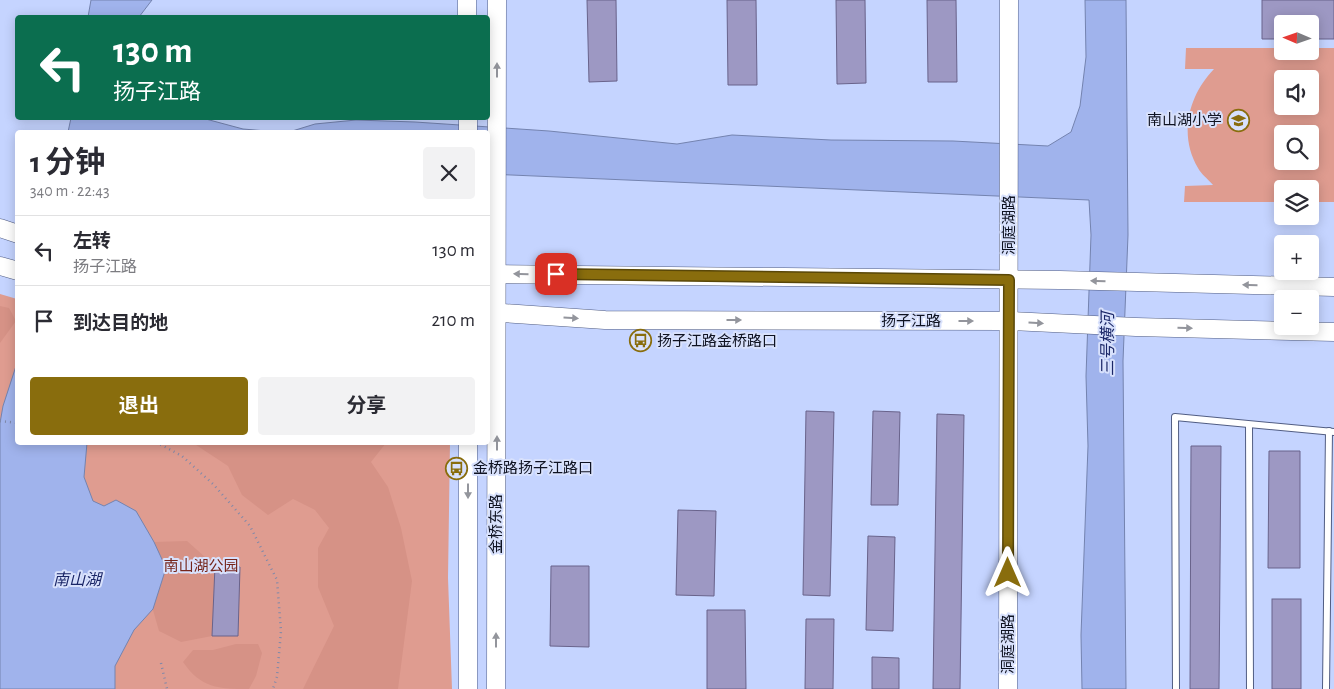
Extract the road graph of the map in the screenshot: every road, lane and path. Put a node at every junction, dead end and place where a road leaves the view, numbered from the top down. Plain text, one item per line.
1 (467, 0) edge
2 (497, 0) edge
3 (1009, 0) edge
4 (467, 15) edge
5 (0, 228) edge
6 (15, 233) edge
7 (0, 266) edge
8 (15, 269) edge
9 (492, 274) edge
10 (1009, 280) junction
11 (1334, 287) edge
12 (492, 312) edge
13 (1009, 321) junction
14 (1334, 332) edge
15 (0, 421) edge
16 (15, 423) edge
17 (1249, 425) junction
18 (1331, 432) edge
19 (162, 445) edge
20 (468, 445) edge
21 (161, 664) dead end
22 (167, 689) edge
23 (273, 689) edge
24 (468, 689) edge
25 (496, 689) edge
26 (1008, 689) edge
27 (1176, 689) edge
28 (1250, 689) edge
29 (1326, 689) edge

1 - 4 main road
9 -> 2 main road, 金桥东路
3 - 10 main road, 洞庭湖路
5 - 6 main road
7 - 8 main road
10 -> 9 main road
9 - 12 main road, 金桥东路
11 -> 10 main road
10 - 13 main road, 洞庭湖路
12 -> 13 main road, 扬子江路
25 -> 12 main road, 金桥东路
13 -> 14 main road, 扬子江路
13 - 26 main road, 洞庭湖路
15 - 16 path
17 - 18 lane
17 - 27 lane
17 - 28 lane
18 - 29 lane
19 - 23 path
20 -> 24 main road, 金桥东路
21 - 22 path

